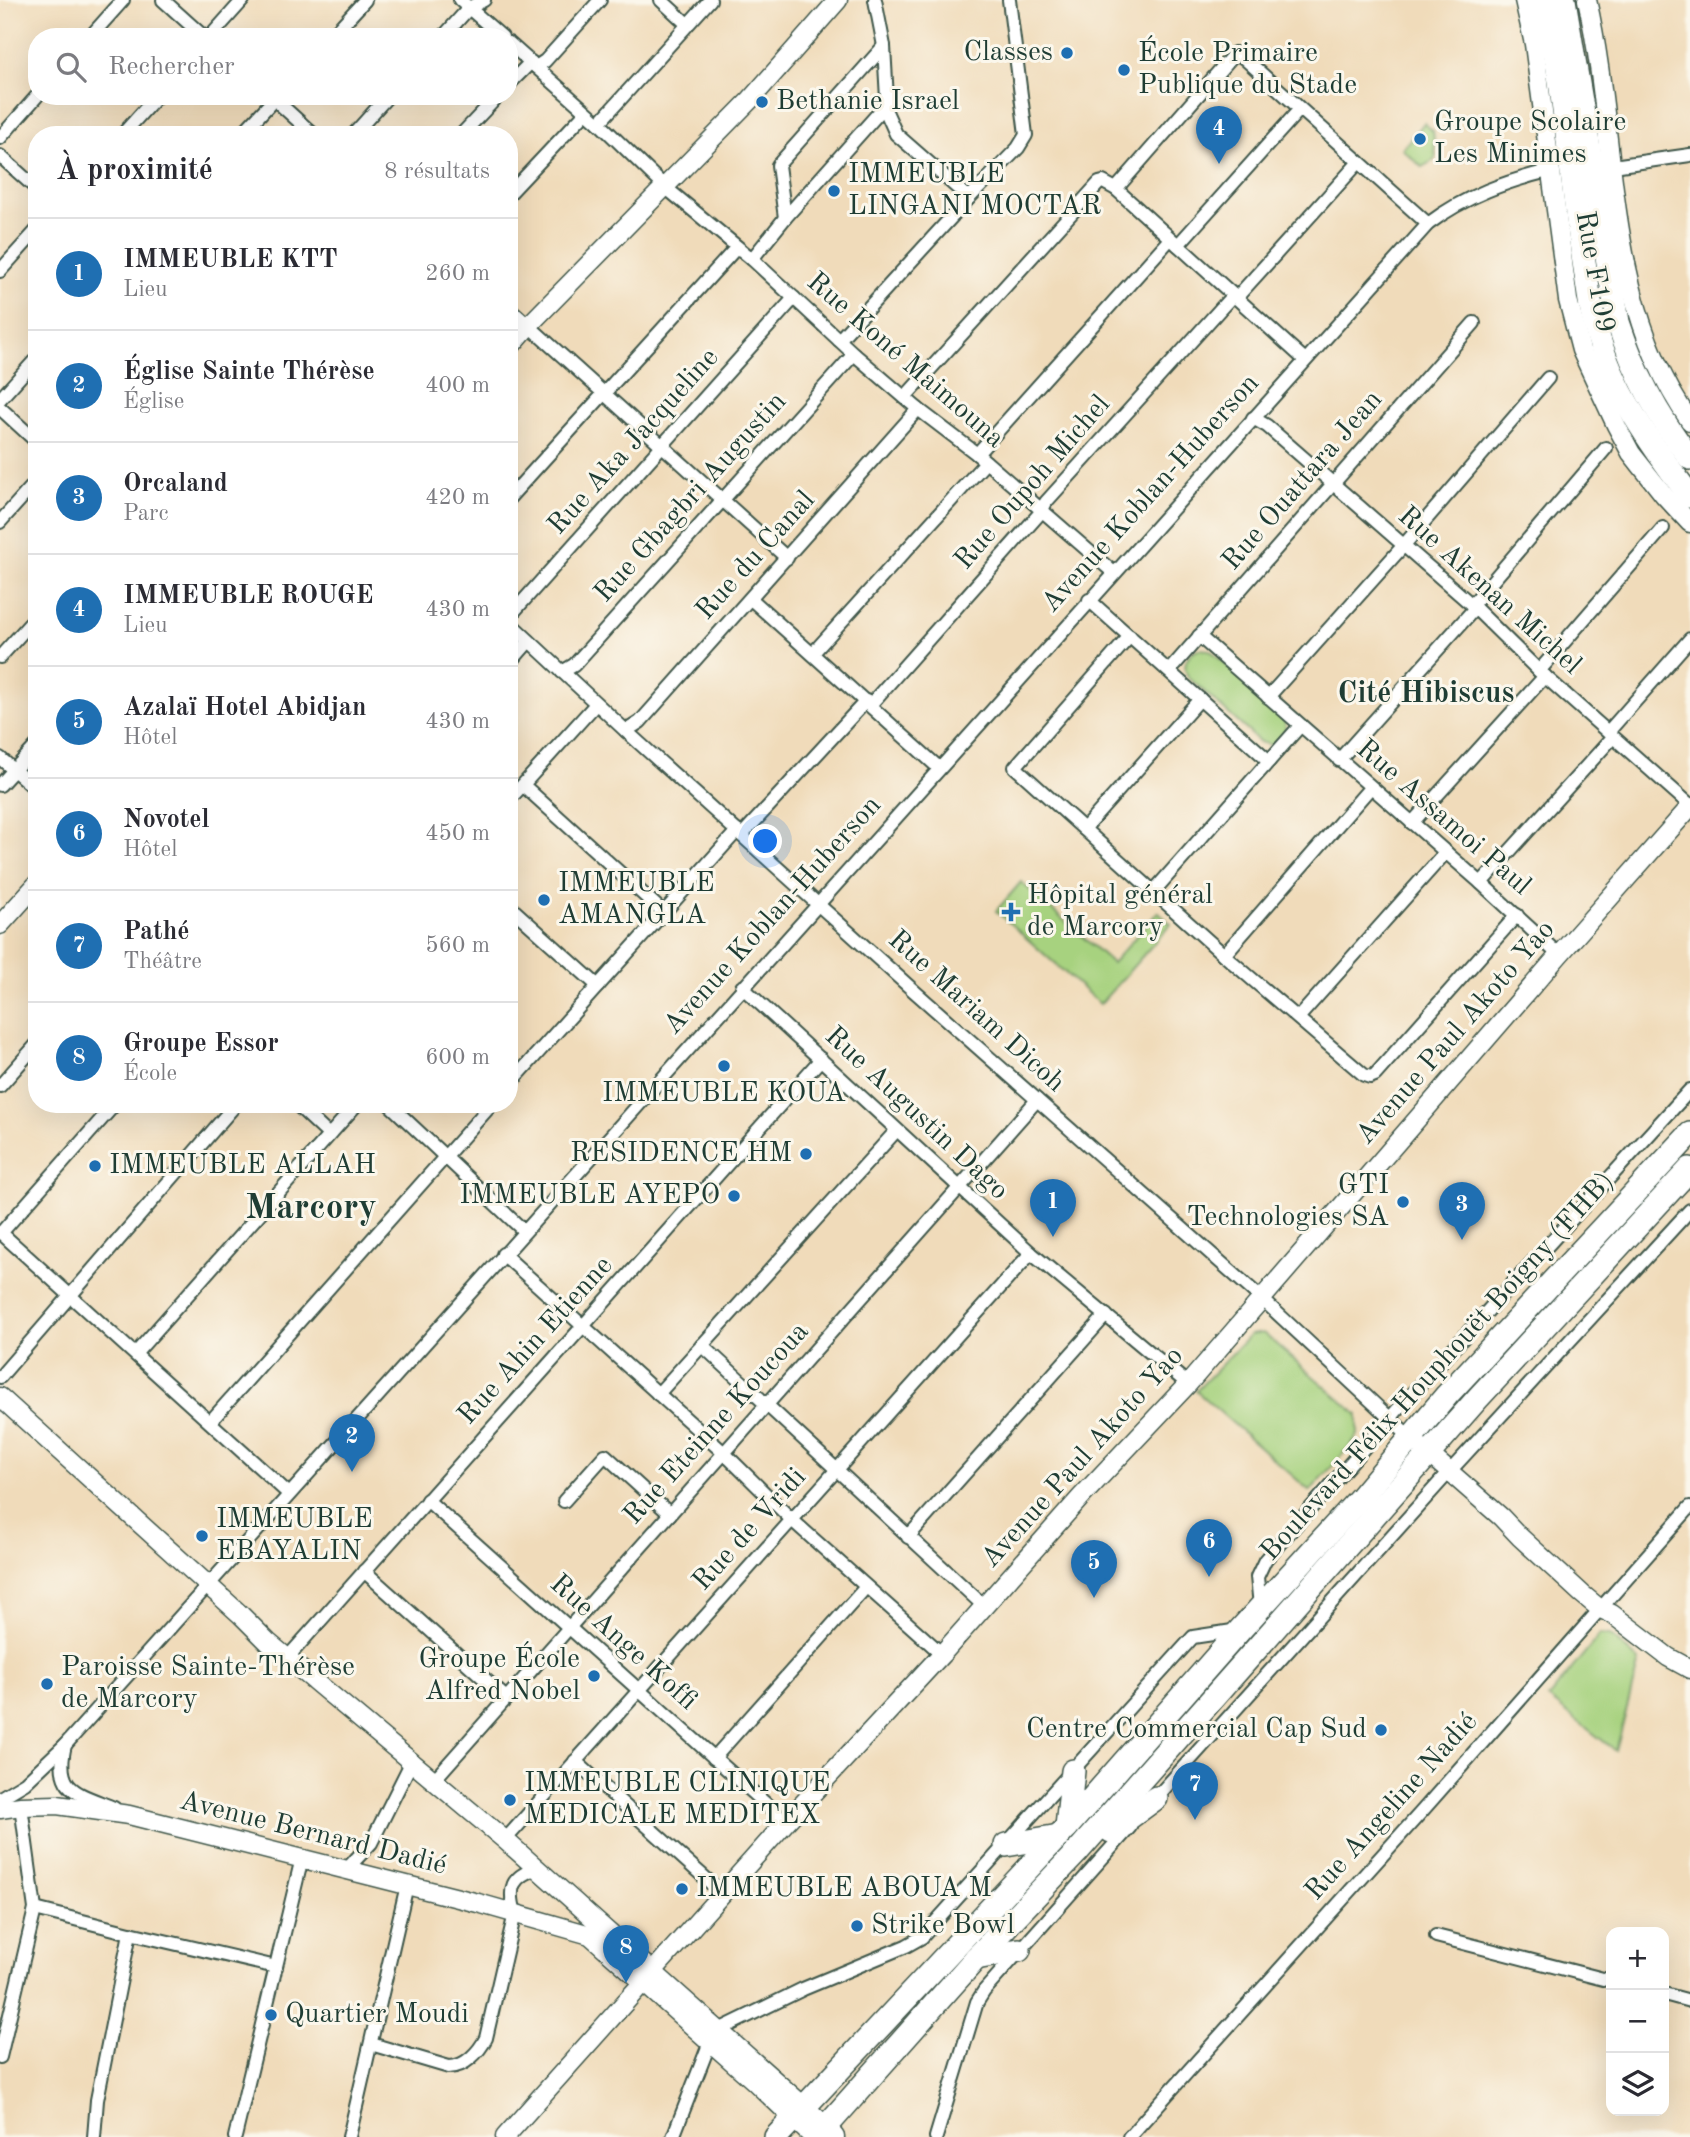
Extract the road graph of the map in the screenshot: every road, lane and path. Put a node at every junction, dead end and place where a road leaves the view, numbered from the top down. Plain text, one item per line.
1 (122, 0) edge
2 (163, 0) edge
3 (243, 0) edge
4 (365, 0) edge
5 (484, 0) edge
6 (600, 0) edge
7 (661, 0) edge
8 (710, 0) edge
9 (875, 0) edge
10 (1009, 0) edge
11 (1524, 0) edge
12 (1544, 0) edge
13 (1564, 0) edge
14 (1587, 0) edge
15 (830, 3) edge
16 (464, 4) edge
17 (687, 24) junction
18 (98, 28) edge
19 (194, 28) edge
20 (218, 28) edge
21 (339, 28) edge
22 (449, 28) edge
23 (492, 28) edge
24 (884, 46) junction
25 (518, 51) edge
26 (533, 65) junction
27 (518, 77) edge
28 (29, 105) edge
29 (149, 105) edge
30 (267, 105) edge
31 (282, 105) edge
32 (380, 105) edge
33 (489, 105) edge
34 (884, 107) junction
35 (1300, 109) junction
36 (586, 112) junction
37 (599, 123) junction
38 (130, 126) edge
39 (249, 126) edge
40 (305, 126) edge
41 (361, 126) edge
42 (470, 126) edge
43 (0, 138) edge
44 (1690, 155) edge
45 (0, 156) edge
46 (1359, 162) junction
47 (1613, 166) junction
48 (1552, 170) junction
49 (28, 181) edge
50 (518, 184) edge
51 (665, 187) junction
52 (1116, 189) junction
53 (968, 198) junction
54 (785, 218) junction
55 (1428, 224) junction
56 (28, 240) edge
57 (1174, 242) junction
58 (737, 247) junction
59 (752, 259) junction
60 (0, 271) edge
61 (1235, 296) junction
62 (794, 298) junction
63 (518, 316) edge
64 (1474, 323) dead end
65 (529, 325) junction
66 (518, 338) edge
67 (839, 340) junction
68 (854, 354) junction
69 (1305, 359) junction
70 (28, 368) edge
71 (1548, 377) dead end
72 (604, 391) junction
73 (905, 397) junction
74 (0, 398) edge
75 (0, 408) edge
76 (918, 408) junction
77 (1253, 418) junction
78 (1690, 421) edge
79 (28, 434) edge
80 (663, 446) junction
81 (1606, 448) dead end
82 (981, 458) junction
83 (1690, 458) edge
84 (1333, 484) junction
85 (518, 488) edge
86 (28, 491) edge
87 (1690, 496) edge
88 (723, 500) junction
89 (1041, 512) junction
90 (0, 522) edge
91 (1690, 523) edge
92 (1663, 528) dead end
93 (1404, 545) junction
94 (787, 558) junction
95 (1114, 573) junction
96 (751, 599) junction
97 (1089, 600) junction
98 (1473, 607) junction
99 (518, 610) edge
100 (28, 626) edge
101 (518, 629) edge
102 (1130, 636) junction
103 (1199, 636) junction
104 (1690, 639) edge
105 (530, 642) junction
106 (813, 653) junction
107 (518, 655) edge
108 (0, 657) edge
109 (1169, 671) junction
110 (562, 672) junction
111 (1542, 673) junction
112 (1268, 697) junction
113 (1200, 699) junction
114 (868, 703) junction
115 (596, 704) junction
116 (1300, 726) junction
117 (626, 731) junction
118 (1611, 735) junction
119 (28, 754) edge
120 (0, 758) edge
121 (1339, 760) junction
122 (1269, 761) junction
123 (939, 768) junction
124 (13, 770) junction
125 (28, 782) edge
126 (0, 785) edge
127 (523, 785) junction
128 (1370, 788) junction
129 (518, 790) edge
130 (1690, 806) edge
131 (1412, 823) junction
132 (1084, 829) junction
133 (740, 833) junction
134 (1446, 852) junction
135 (1481, 883) junction
136 (1153, 892) junction
137 (28, 894) edge
138 (817, 904) junction
139 (664, 913) junction
140 (518, 914) edge
141 (1517, 915) junction
142 (0, 925) edge
143 (1224, 955) junction
144 (1559, 955) junction
145 (598, 986) junction
146 (742, 987) junction
147 (1298, 1018) junction
148 (28, 1054) edge
149 (821, 1059) junction
150 (518, 1075) edge
151 (0, 1086) edge
152 (1690, 1090) edge
153 (1037, 1100) junction
154 (107, 1113) edge
155 (228, 1113) edge
156 (306, 1113) edge
157 (349, 1113) edge
158 (398, 1113) edge
159 (484, 1113) edge
160 (1690, 1120) edge
161 (896, 1131) junction
162 (1690, 1134) edge
163 (329, 1135) junction
164 (444, 1158) junction
165 (1690, 1168) edge
166 (959, 1188) junction
167 (1629, 1200) junction
168 (1690, 1210) edge
169 (524, 1231) junction
170 (1, 1232) edge
171 (1031, 1253) junction
172 (503, 1254) junction
173 (71, 1295) junction
174 (1261, 1298) junction
175 (1106, 1315) junction
176 (582, 1326) junction
177 (702, 1345) junction
178 (136, 1353) junction
179 (0, 1377) edge
180 (1188, 1384) junction
181 (658, 1394) junction
182 (0, 1397) edge
183 (767, 1404) junction
184 (1389, 1419) junction
185 (210, 1422) junction
186 (1410, 1438) junction
187 (724, 1453) junction
188 (1429, 1454) junction
189 (836, 1471) junction
190 (1450, 1471) junction
191 (289, 1494) junction
192 (427, 1500) junction
193 (564, 1502) dead end
194 (1690, 1507) edge
195 (670, 1514) junction
196 (792, 1520) junction
197 (908, 1537) junction
198 (365, 1571) junction
199 (207, 1584) junction
200 (866, 1587) junction
201 (984, 1606) junction
202 (1260, 1608) junction
203 (1605, 1608) junction
204 (569, 1628) junction
205 (1240, 1630) junction
206 (942, 1654) junction
207 (288, 1657) junction
208 (1690, 1669) edge
209 (638, 1690) junction
210 (506, 1698) junction
211 (65, 1745) junction
212 (714, 1758) junction
213 (412, 1761) junction
214 (575, 1761) junction
215 (1073, 1771) junction
216 (434, 1780) junction
217 (0, 1798) edge
218 (1156, 1798) junction
219 (21, 1806) junction
220 (0, 1810) edge
221 (129, 1815) junction
222 (786, 1822) junction
223 (1063, 1831) junction
224 (505, 1839) junction
225 (1006, 1845) junction
226 (1079, 1851) junction
227 (302, 1858) junction
228 (537, 1868) junction
229 (346, 1870) junction
230 (407, 1885) junction
231 (723, 1894) junction
232 (35, 1909) junction
233 (515, 1913) junction
234 (130, 1933) junction
235 (1436, 1936) dead end
236 (1019, 1950) junction
237 (976, 1958) junction
238 (276, 1967) junction
239 (648, 1976) junction
240 (1606, 1980) edge
241 (1669, 1995) edge
242 (1690, 2001) edge
243 (715, 2036) junction
244 (371, 2044) junction
245 (0, 2057) edge
246 (799, 2112) junction
247 (823, 2134) edge
248 (94, 2137) edge
249 (236, 2137) edge
250 (349, 2137) edge
251 (505, 2137) edge
252 (673, 2137) edge
253 (776, 2137) edge
254 (936, 2137) edge
255 (1129, 2137) edge

1 - 18 street
2 - 19 street
3 - 20 street
4 - 21 street
5 - 16 street
6 - 26 street
7 - 17 street
8 - 17 street
9 - 24 street
10 - 53 street
11 - 48 street, Rue F109
12 - 87 highway
13 - 83 highway
14 - 47 street
15 - 51 street
16 - 22 street
16 - 23 street
17 - 37 street
24 - 34 street
24 - 54 street
25 - 26 street, Rue Koné Maimouna
26 - 27 street
26 - 36 street, Rue Koné Maimouna
28 - 43 street
29 - 38 street
30 - 39 street
31 - 40 street
32 - 41 street
33 - 42 street
34 - 53 street
34 - 54 street
35 - 46 street
35 - 52 street
35 - 57 street
36 - 37 street, Rue Koné Maimouna
36 - 50 street
37 - 51 street, Rue Koné Maimouna
44 - 47 street
45 - 49 street
46 - 55 street
46 - 61 street, Rue Oupoh Michel
47 - 78 street
48 - 55 street, Avenue Koblan-Huberson
48 - 91 street, Rue F109
51 - 58 street, Rue Koné Maimouna
51 - 65 street
52 - 57 street
52 - 73 street
53 - 67 street
54 - 59 street
55 - 69 street, Avenue Koblan-Huberson
56 - 60 street
57 - 61 street
57 - 82 street
58 - 59 street, Rue Koné Maimouna
58 - 72 street
59 - 62 street, Rue Koné Maimouna
61 - 69 street
61 - 89 street, Rue Oupoh Michel
62 - 67 street, Rue Koné Maimouna
62 - 80 street, Rue Aka Jacqueline
63 - 65 street
64 - 84 street, Rue Ouattara Jean
65 - 66 street
65 - 72 street
67 - 68 street, Rue Koné Maimouna
68 - 73 street, Rue Koné Maimouna
68 - 88 street, Rue Gbagbri Augustin
69 - 77 street, Avenue Koblan-Huberson
70 - 74 street
71 - 93 street
72 - 80 street
72 - 85 street
73 - 76 street, Rue Koné Maimouna
75 - 79 street
76 - 82 street, Rue Koné Maimouna
76 - 94 street, Rue du Canal
77 - 84 street, Rue Akenan Michel
77 - 95 street, Avenue Koblan-Huberson
80 - 88 street
80 - 99 street, Rue Aka Jacqueline
81 - 98 street
82 - 89 street, Rue Koné Maimouna
82 - 106 street
84 - 93 street, Rue Akenan Michel
84 - 103 street, Rue Ouattara Jean
86 - 90 street
88 - 94 street
88 - 110 street, Rue Gbagbri Augustin
89 - 95 street, Rue Koné Maimouna
89 - 114 street, Rue Oupoh Michel
92 - 111 street
93 - 98 street, Rue Akenan Michel
93 - 112 street
94 - 96 street, Rue du Canal
95 - 97 street, Avenue Koblan-Huberson
96 - 106 street
96 - 117 street, Rue du Canal
97 - 102 street
97 - 123 street, Avenue Koblan-Huberson
98 - 111 street, Rue Akenan Michel
98 - 121 street
100 - 108 street
101 - 105 street, Rue Mariam Dicoh
102 - 109 street
102 - 132 street
103 - 109 street, Rue Ouattara Jean
103 - 112 street, Rue Assamoi Paul
104 - 118 street
105 - 107 street
105 - 110 street, Rue Mariam Dicoh
106 - 114 street
109 - 113 street
110 - 115 street, Rue Mariam Dicoh
111 - 118 street, Rue Akenan Michel
111 - 131 street
112 - 116 street, Rue Assamoi Paul
113 - 122 street
113 - 132 street
114 - 123 street
114 - 133 street, Rue Oupoh Michel
115 - 117 street, Rue Mariam Dicoh
115 - 127 street
116 - 121 street, Rue Assamoi Paul
116 - 122 street
117 - 133 street, Rue Mariam Dicoh
118 - 130 street, Rue Akenan Michel
118 - 135 street
119 - 124 street
120 - 124 street
121 - 128 street, Rue Assamoi Paul
122 - 136 street
123 - 138 street, Avenue Koblan-Huberson
124 - 125 street
124 - 126 street
127 - 129 street
127 - 139 street
128 - 131 street, Rue Assamoi Paul
128 - 143 street
130 - 144 street, Avenue Paul Akoto Yao
131 - 134 street, Rue Assamoi Paul
132 - 136 street
133 - 138 street, Rue Mariam Dicoh
133 - 139 street, Rue Oupoh Michel
134 - 135 street, Rue Assamoi Paul
134 - 147 street
135 - 141 street, Rue Assamoi Paul
136 - 143 street
137 - 142 street
138 - 146 street, Avenue Koblan-Huberson
138 - 153 street, Rue Mariam Dicoh
139 - 145 street, Rue Oupoh Michel
140 - 145 street
141 - 144 street, Rue Assamoi Paul
141 - 147 street
143 - 147 street
144 - 174 street, Avenue Paul Akoto Yao
145 - 150 street, Rue Oupoh Michel
146 - 149 street, Rue Augustin Dago
146 - 169 street, Avenue Koblan-Huberson
148 - 151 street
149 - 161 street, Rue Augustin Dago
149 - 176 street, Rue Ahin Etienne
152 - 184 street
153 - 166 street, Rue Eteinne Koucoua
153 - 174 street, Rue Mariam Dicoh
154 - 170 street
155 - 173 street
156 - 163 street
157 - 163 street
158 - 164 street
159 - 164 street
160 - 167 highway
161 - 166 street, Rue Augustin Dago
161 - 177 street
162 - 167 highway, Boulevard Félix Houphouët Boigny (FHB)
163 - 178 street
164 - 169 street
164 - 185 street
165 - 188 highway, Boulevard Félix Houphouët Boigny (FHB)
166 - 171 street, Rue Augustin Dago
166 - 183 street, Rue Eteinne Koucoua
167 - 186 highway, Boulevard Félix Houphouët Boigny (FHB)
168 - 190 street
169 - 172 street, Avenue Koblan-Huberson
170 - 173 street
171 - 175 street, Rue Augustin Dago
171 - 189 street, Rue de Vridi
172 - 176 street
172 - 191 street, Avenue Koblan-Huberson
173 - 178 street
173 - 179 street
174 - 180 street, Avenue Paul Akoto Yao
174 - 184 street, Rue Mariam Dicoh
175 - 180 street, Rue Augustin Dago
175 - 197 street
176 - 181 street
176 - 192 street, Rue Ahin Etienne
177 - 181 street
177 - 183 street
178 - 185 street
180 - 201 street, Avenue Paul Akoto Yao
181 - 187 street
182 - 199 street
183 - 187 street, Rue Eteinne Koucoua
183 - 189 street
184 - 186 street, Rue Mariam Dicoh
184 - 202 street
185 - 191 street
186 - 188 street
186 - 202 highway, Boulevard Félix Houphouët Boigny (FHB)
187 - 195 street, Rue Eteinne Koucoua
187 - 196 street
188 - 190 street
188 - 226 highway, Boulevard Félix Houphouët Boigny (FHB)
189 - 196 street, Rue de Vridi
189 - 197 street
190 - 203 street
190 - 218 street
191 - 199 street, Avenue Koblan-Huberson
192 - 198 street, Rue Ahin Etienne
192 - 204 street, Rue Ange Koffi
193 - 195 street
194 - 203 street, Rue Angeline Nadié
195 - 204 street, Rue Eteinne Koucoua
196 - 200 street
196 - 209 street, Rue de Vridi
197 - 201 street
198 - 207 street, Rue Ahin Etienne
198 - 210 street
199 - 207 street
199 - 211 street, Avenue Koblan-Huberson
200 - 206 street
200 - 212 street
201 - 206 street, Avenue Paul Akoto Yao
202 - 205 highway, Boulevard Félix Houphouët Boigny (FHB)
203 - 208 street
203 - 255 street, Rue Angeline Nadié
204 - 209 street, Rue Ange Koffi
204 - 210 street, Rue Eteinne Koucoua
205 - 215 street
205 - 223 highway, Boulevard Félix Houphouët Boigny (FHB)
206 - 222 street, Avenue Paul Akoto Yao
207 - 213 street
209 - 212 street, Rue Ange Koffi
209 - 214 street, Rue de Vridi
210 - 216 street, Rue Eteinne Koucoua
211 - 217 street, Avenue Koblan-Huberson
211 - 221 street
212 - 222 street, Rue Ange Koffi
213 - 216 street
213 - 229 street
214 - 224 street, Rue de Vridi
214 - 231 street
215 - 223 highway
215 - 225 street
216 - 224 street
218 - 226 highway
218 - 236 street
219 - 220 street, Avenue Bernard Dadié
219 - 221 street, Avenue Bernard Dadié
219 - 232 street
221 - 227 street, Avenue Bernard Dadié
222 - 231 street, Avenue Paul Akoto Yao
223 - 225 highway
223 - 246 highway, Boulevard Félix Houphouët Boigny (FHB)
224 - 228 street
225 - 243 street
226 - 237 highway, Boulevard Félix Houphouët Boigny (FHB)
227 - 229 street, Avenue Bernard Dadié
227 - 238 street
228 - 233 street
228 - 239 street
229 - 230 street, Avenue Bernard Dadié
230 - 233 street, Avenue Bernard Dadié
230 - 244 street
231 - 239 street, Avenue Paul Akoto Yao
232 - 234 street
232 - 245 street
233 - 239 street, Avenue Bernard Dadié
233 - 244 street
234 - 238 street
234 - 248 street
235 - 240 street
236 - 237 highway
236 - 254 street
237 - 247 highway, Boulevard Félix Houphouët Boigny (FHB)
238 - 249 street
239 - 243 street
239 - 251 street, Avenue Paul Akoto Yao
241 - 242 street
243 - 246 street
243 - 252 street
244 - 250 street
246 - 247 street
246 - 253 highway, Boulevard Félix Houphouët Boigny (FHB)

